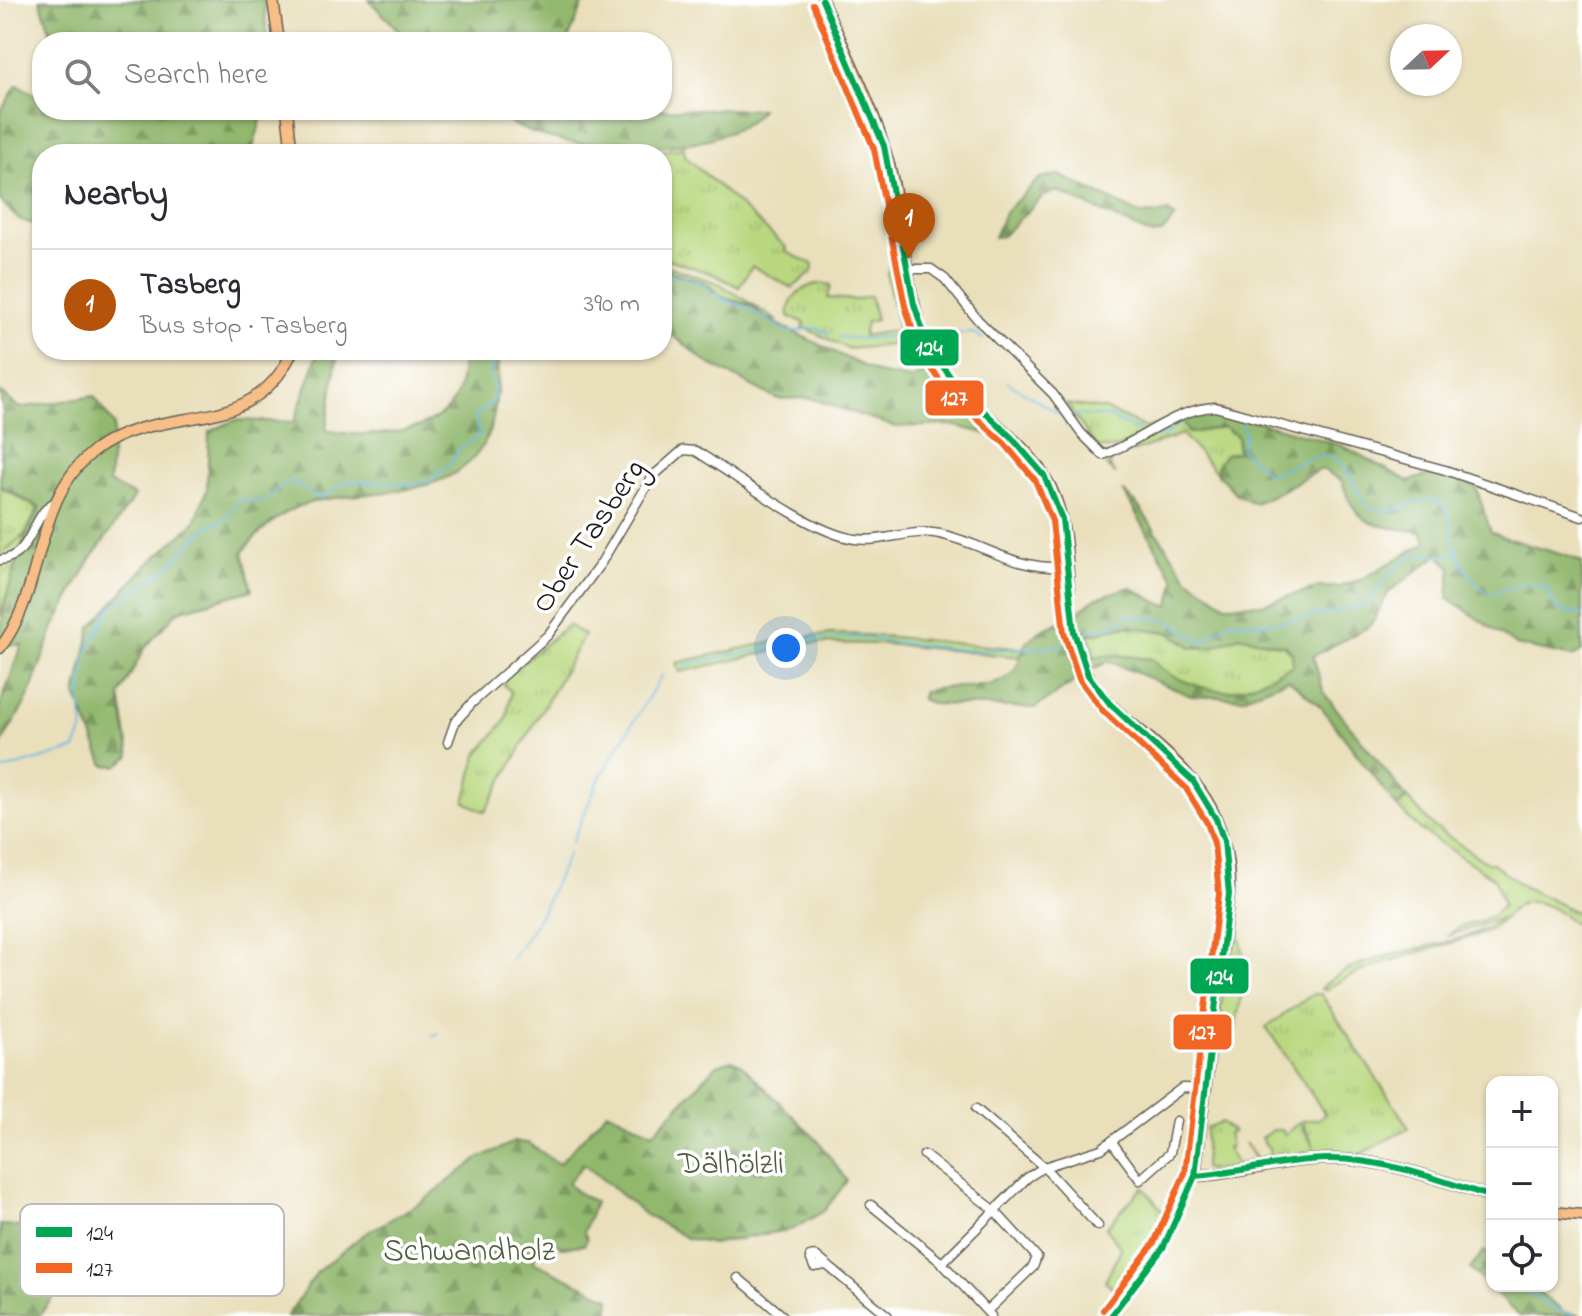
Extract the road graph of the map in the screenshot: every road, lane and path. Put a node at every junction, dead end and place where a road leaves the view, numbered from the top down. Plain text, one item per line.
1 (273, 0) edge
2 (822, 0) edge
3 (278, 32) edge
4 (288, 120) edge
5 (291, 144) edge
6 (910, 269) junction
7 (287, 360) edge
8 (55, 502) junction
9 (1582, 517) edge
10 (0, 560) edge
11 (1068, 567) junction
12 (0, 648) edge
13 (448, 742) dead end
14 (1207, 1089) junction
15 (976, 1109) dead end
16 (1176, 1121) dead end
17 (1112, 1142) junction
18 (924, 1155) dead end
19 (1044, 1167) junction
20 (1195, 1176) junction
21 (1486, 1195) edge
22 (871, 1205) dead end
23 (994, 1210) junction
24 (1558, 1213) edge
25 (1582, 1215) edge
26 (1098, 1226) dead end
27 (942, 1263) junction
28 (826, 1265) dead end
29 (738, 1278) dead end
30 (757, 1294) junction
31 (749, 1303) dead end
32 (989, 1314) edge
33 (783, 1316) edge
34 (888, 1316) edge
35 (1111, 1316) edge

1 - 3 main road
2 - 6 main road
4 - 5 main road
6 - 9 street
6 - 11 main road
7 - 8 main road
8 - 10 street
8 - 12 main road
11 - 13 street, Ober Tasberg
11 - 14 main road
14 - 17 street
14 - 20 main road
15 - 19 street
16 - 17 street
17 - 19 street
18 - 23 street
19 - 23 street
19 - 26 street
20 - 21 main road
20 - 35 street
22 - 27 street
23 - 27 street
23 - 32 street
24 - 25 main road
27 - 32 street
28 - 34 street
29 - 30 street
30 - 31 street
30 - 33 street

